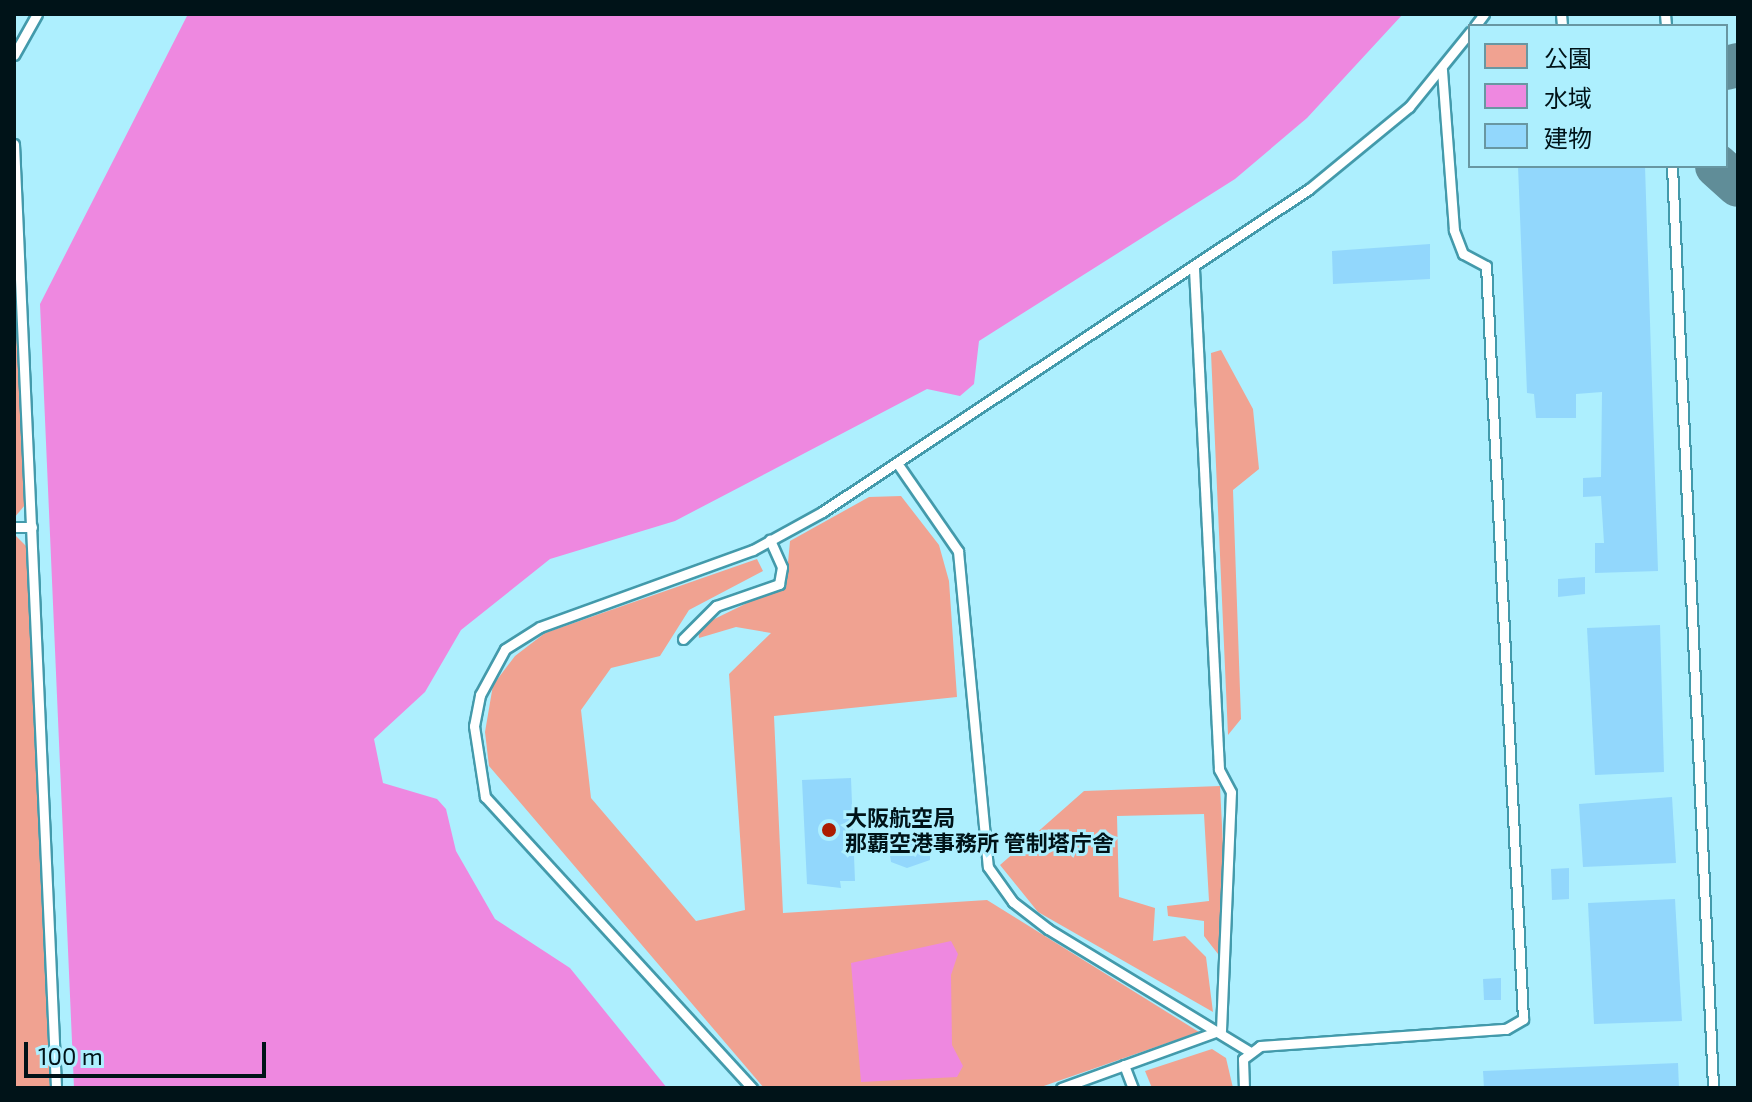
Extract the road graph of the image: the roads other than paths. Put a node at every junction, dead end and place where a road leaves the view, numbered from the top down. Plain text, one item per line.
1 (37, 14) edge
2 (1468, 35) edge
3 (14, 55) edge
4 (1442, 69) junction
5 (14, 144) edge
6 (1672, 168) edge
7 (1194, 268) junction
8 (897, 463) junction
9 (14, 527) edge
10 (32, 527) junction
11 (770, 540) junction
12 (683, 639) dead end
13 (1221, 1030) junction
14 (1249, 1051) junction
15 (1124, 1065) junction
16 (56, 1088) edge
17 (752, 1088) edge
18 (1061, 1088) edge
19 (1133, 1088) edge
20 (1244, 1088) edge
21 (1713, 1088) edge

1 - 3 lane
2 - 4 lane
4 - 7 lane
4 - 14 lane
5 - 10 lane
6 - 21 lane
7 - 8 lane
7 - 13 lane
8 - 11 lane
8 - 13 lane
9 - 10 lane
10 - 16 lane
11 - 12 lane
11 - 17 lane
13 - 14 lane
13 - 15 lane
14 - 20 lane
15 - 18 lane
15 - 19 lane

